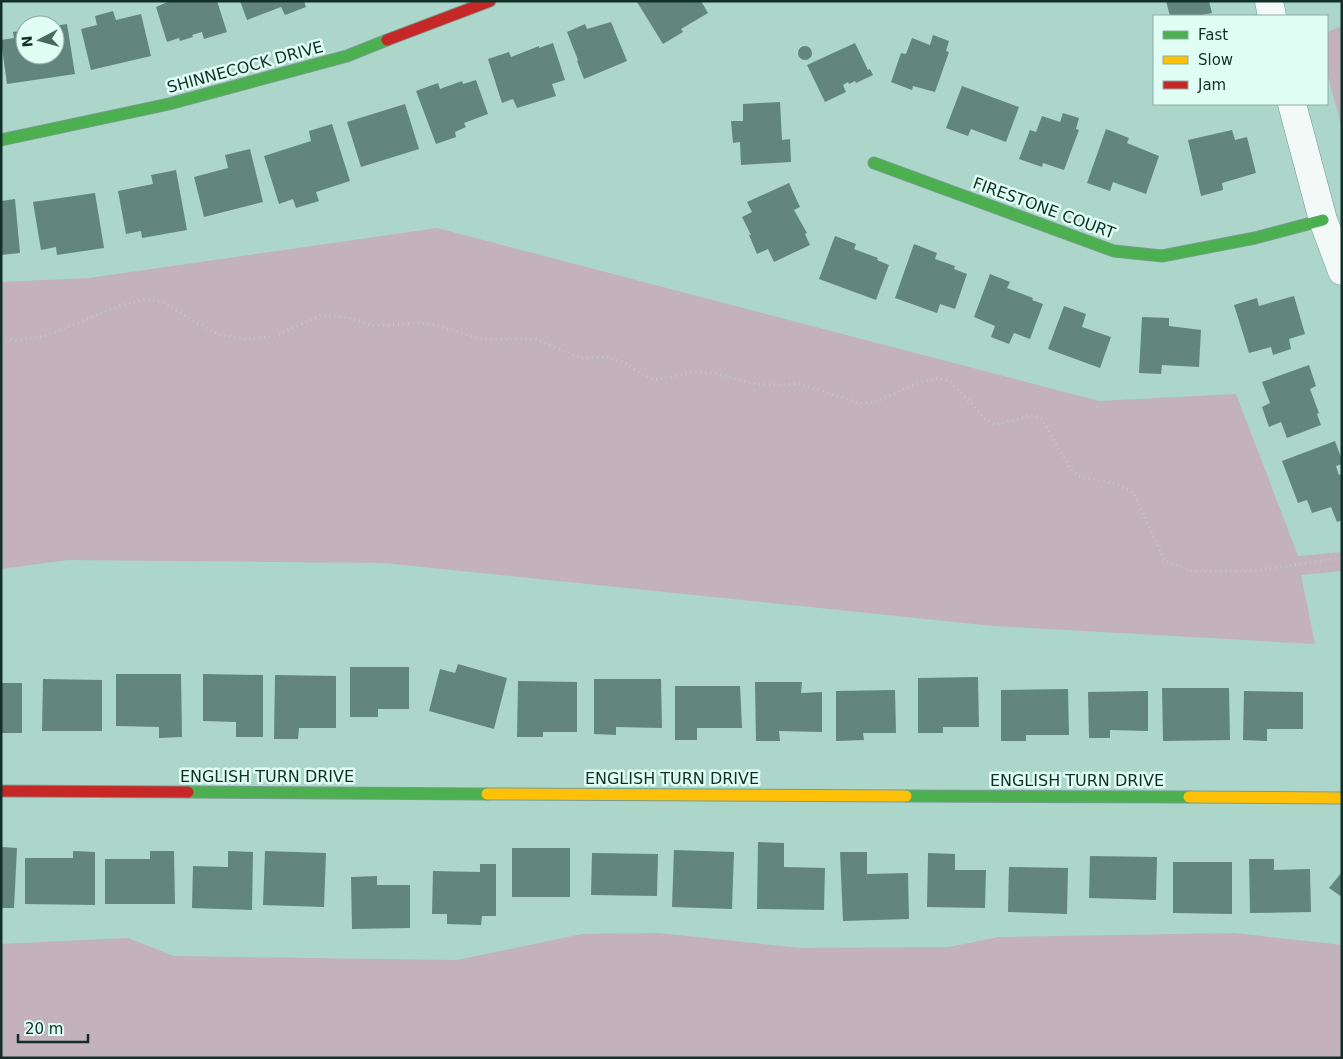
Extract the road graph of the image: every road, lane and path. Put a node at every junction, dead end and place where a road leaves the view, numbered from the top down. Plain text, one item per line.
1 (490, 1) edge
2 (1269, 1) edge
3 (1272, 15) edge
4 (1292, 105) edge
5 (1, 140) edge
6 (874, 163) dead end
7 (1323, 220) junction
8 (1342, 271) edge
9 (1, 336) edge
10 (1342, 558) edge
11 (1, 791) edge
12 (1342, 798) edge

1 - 5 street, SHINNECOCK DRIVE
2 - 3 street
4 - 7 street
6 - 7 street, FIRESTONE COURT
7 - 8 street
9 - 10 path
11 - 12 street, ENGLISH TURN DRIVE

